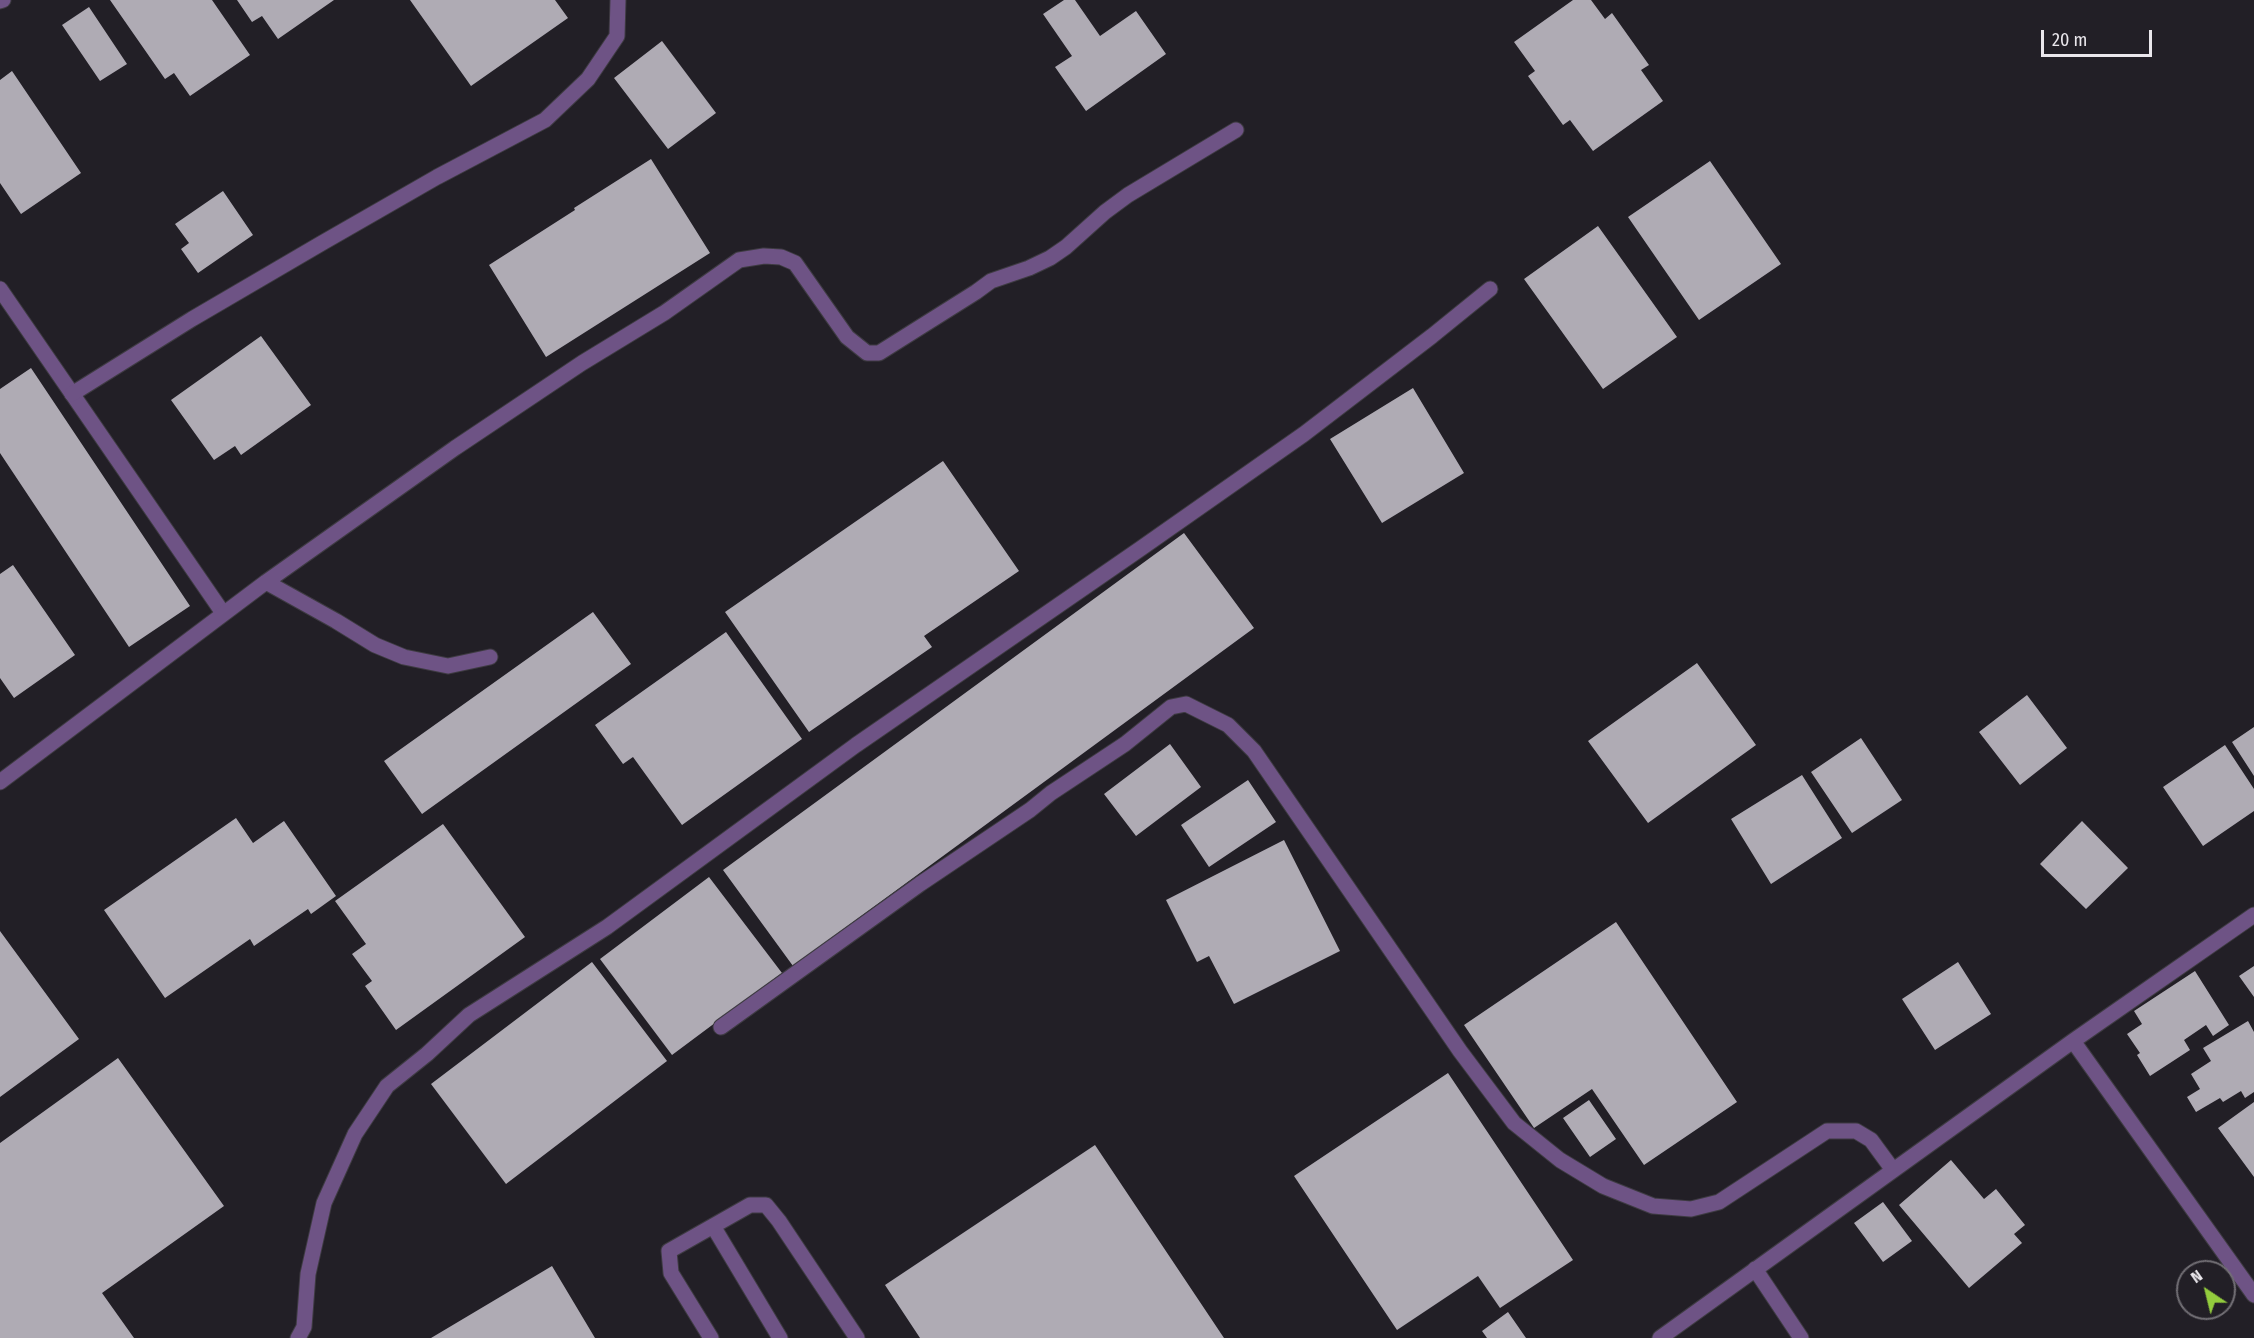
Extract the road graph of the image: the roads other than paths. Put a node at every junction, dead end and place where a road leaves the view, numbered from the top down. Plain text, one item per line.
1 (618, 0) edge
2 (1236, 130) dead end
3 (0, 289) edge
4 (1490, 289) dead end
5 (72, 394) junction
6 (266, 582) junction
7 (223, 613) junction
8 (490, 657) dead end
9 (0, 782) edge
10 (2254, 915) edge
11 (721, 1027) dead end
12 (2073, 1041) junction
13 (1893, 1170) junction
14 (713, 1226) junction
15 (1755, 1269) junction
16 (2254, 1295) edge
17 (298, 1338) edge
18 (711, 1338) edge
19 (780, 1338) edge
20 (857, 1338) edge
21 (1660, 1338) edge
22 (1801, 1338) edge

1 - 5 street
2 - 6 street
3 - 5 street
4 - 17 street
5 - 7 street
6 - 7 street
6 - 8 street
7 - 9 street
10 - 12 street
11 - 13 street
12 - 13 street
12 - 16 street
13 - 15 street
14 - 18 street
14 - 19 street
14 - 20 street
15 - 21 street
15 - 22 street

